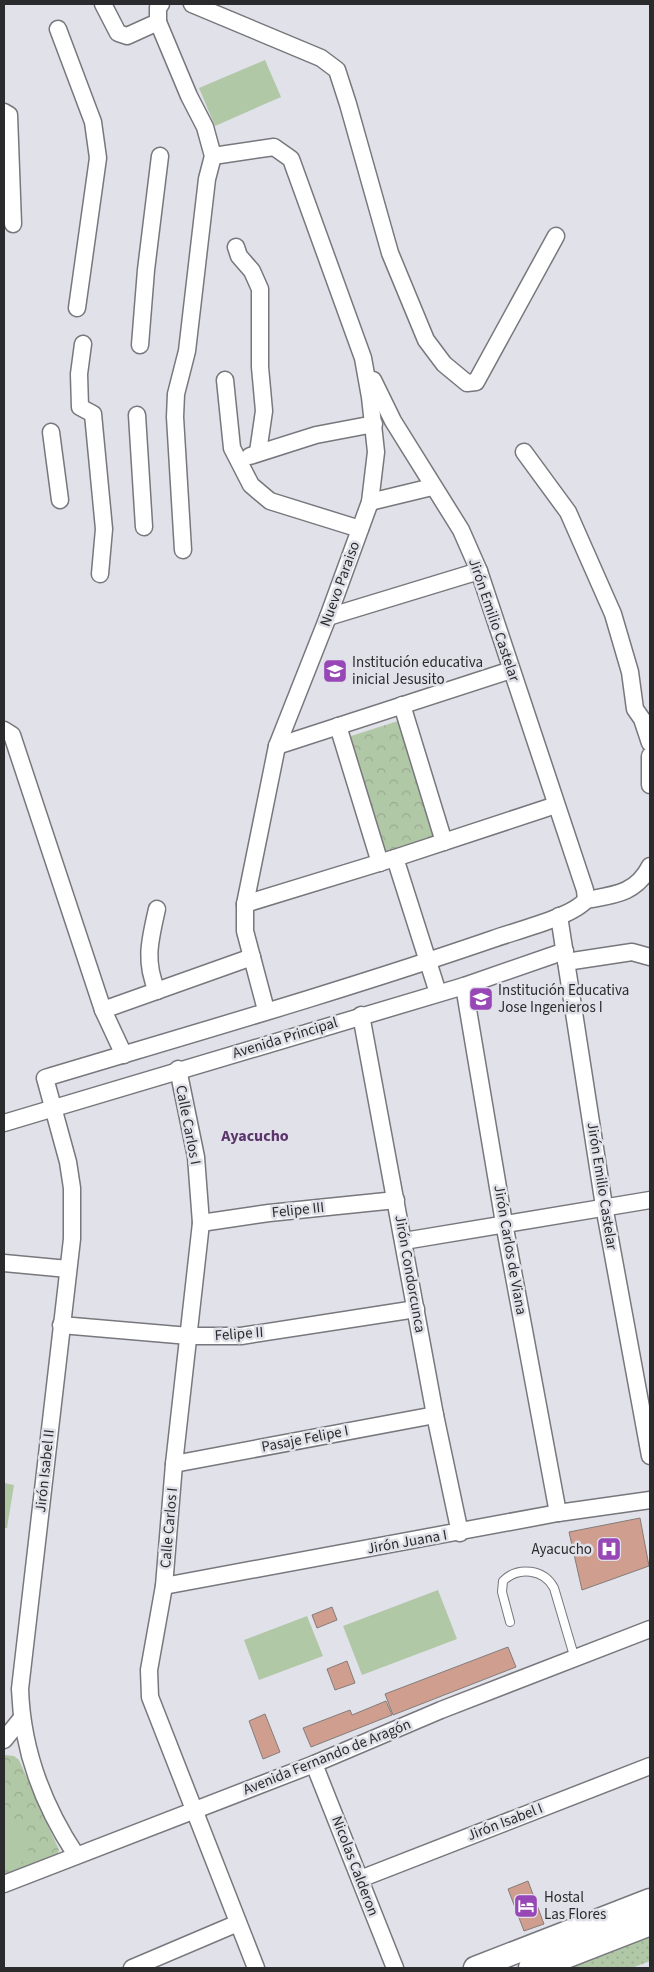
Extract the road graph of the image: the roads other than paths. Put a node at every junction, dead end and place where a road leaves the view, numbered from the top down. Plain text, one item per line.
1 (103, 4) edge
2 (161, 4) edge
3 (192, 4) edge
4 (158, 22) junction
5 (58, 29) dead end
6 (4, 112) edge
7 (160, 156) dead end
8 (213, 156) junction
9 (13, 224) dead end
10 (556, 236) dead end
11 (236, 247) dead end
12 (77, 308) dead end
13 (83, 344) dead end
14 (140, 345) dead end
15 (362, 358) junction
16 (225, 380) dead end
17 (137, 415) dead end
18 (374, 424) junction
19 (51, 432) dead end
20 (258, 452) junction
21 (524, 452) dead end
22 (239, 464) junction
23 (432, 487) junction
24 (60, 500) dead end
25 (370, 502) junction
26 (144, 527) dead end
27 (360, 529) junction
28 (183, 550) dead end
29 (480, 571) junction
30 (100, 574) dead end
31 (328, 617) junction
32 (511, 670) junction
33 (402, 705) junction
34 (338, 726) junction
35 (4, 730) edge
36 (650, 743) edge
37 (277, 746) junction
38 (650, 756) edge
39 (650, 785) edge
40 (556, 805) junction
41 (444, 842) junction
42 (388, 861) junction
43 (650, 866) edge
44 (586, 900) junction
45 (245, 904) junction
46 (157, 909) dead end
47 (559, 916) junction
48 (650, 956) edge
49 (252, 957) junction
50 (565, 957) junction
51 (428, 961) junction
52 (464, 986) junction
53 (157, 991) junction
54 (438, 993) junction
55 (103, 1010) junction
56 (266, 1010) junction
57 (361, 1015) junction
58 (124, 1054) junction
59 (178, 1069) junction
60 (53, 1108) junction
61 (4, 1123) edge
62 (396, 1200) junction
63 (650, 1200) edge
64 (604, 1206) junction
65 (200, 1223) junction
66 (504, 1223) junction
67 (404, 1241) junction
68 (4, 1263) edge
69 (68, 1269) junction
70 (416, 1309) junction
71 (61, 1325) junction
72 (188, 1336) junction
73 (435, 1414) junction
74 (650, 1456) edge
75 (174, 1464) junction
76 (650, 1500) edge
77 (558, 1514) junction
78 (460, 1533) junction
79 (164, 1586) junction
80 (510, 1622) dead end
81 (650, 1629) edge
82 (575, 1659) junction
83 (21, 1719) junction
84 (4, 1740) edge
85 (314, 1764) junction
86 (650, 1766) edge
87 (193, 1811) junction
88 (76, 1855) junction
89 (360, 1879) junction
90 (4, 1884) edge
91 (650, 1900) edge
92 (650, 1922) edge
93 (238, 1923) junction
94 (132, 1968) edge
95 (256, 1968) edge
96 (395, 1968) edge
97 (476, 1968) edge
98 (532, 1968) edge

1 - 4 street
2 - 4 street
3 - 10 street
4 - 8 street
5 - 12 street
6 - 9 street
7 - 14 street
8 - 15 street, Nuevo Paraiso
8 - 28 street
11 - 20 street
13 - 30 street
15 - 18 street, Nuevo Paraiso
15 - 23 street, Jirón Emilio Castelar
16 - 22 street
17 - 26 street
18 - 20 street
18 - 25 street, Nuevo Paraiso
19 - 24 street
20 - 22 street
21 - 36 street
22 - 27 street
23 - 25 street
23 - 29 street, Jirón Emilio Castelar
25 - 27 street, Nuevo Paraiso
27 - 31 street, Nuevo Paraiso
29 - 31 street
29 - 32 street, Jirón Emilio Castelar
31 - 37 street, Nuevo Paraiso
32 - 33 street
32 - 40 street, Jirón Emilio Castelar
33 - 34 street
33 - 41 street
34 - 37 street
34 - 42 street
35 - 55 street
37 - 45 street, Nuevo Paraiso
38 - 39 street
40 - 41 street
40 - 44 street, Jirón Emilio Castelar
41 - 42 street
42 - 45 street
42 - 51 street
43 - 44 street
44 - 47 street
45 - 49 street, Nuevo Paraiso
46 - 53 street
47 - 50 street, Jirón Emilio Castelar
47 - 51 street
48 - 50 street, Avenida Principal
49 - 53 street
49 - 56 street, Nuevo Paraiso
50 - 52 street, Avenida Principal
50 - 64 street, Jirón Emilio Castelar
51 - 54 street
51 - 56 street
52 - 54 street, Avenida Principal
52 - 66 street, Jirón Carlos de Viana
53 - 55 street
54 - 57 street, Avenida Principal
55 - 58 street
56 - 58 street
57 - 59 street, Avenida Principal
57 - 62 street, Jirón Condorcunca
58 - 60 street, Jirón Isabel II
59 - 60 street, Avenida Principal
59 - 65 street, Calle Carlos I
60 - 61 street, Avenida Principal
60 - 69 street, Jirón Isabel II
62 - 65 street, Felipe III
62 - 67 street, Jirón Condorcunca
63 - 64 street
64 - 66 street
64 - 74 street, Jirón Emilio Castelar
65 - 72 street, Calle Carlos I
66 - 67 street
66 - 77 street, Jirón Carlos de Viana
67 - 70 street, Jirón Condorcunca
68 - 69 street
69 - 71 street, Jirón Isabel II
70 - 72 street, Felipe II
70 - 73 street, Jirón Condorcunca
71 - 72 street, Felipe II
71 - 83 street, Jirón Isabel II
72 - 75 street, Calle Carlos I
73 - 75 street, Pasaje Felipe I
73 - 78 street, Jirón Condorcunca
75 - 79 street, Calle Carlos I
76 - 77 street, Jirón Juana I
77 - 78 street, Jirón Juana I
78 - 79 street, Jirón Juana I
79 - 87 street, Calle Carlos I
80 - 82 lane
81 - 82 street, Avenida Fernando de Aragón
82 - 85 street, Avenida Fernando de Aragón
83 - 84 street
83 - 88 street, Jirón Isabel II
85 - 87 street, Avenida Fernando de Aragón
85 - 89 street, Nicolas Calderon
86 - 89 street, Jirón Isabel I
87 - 88 street, Avenida Fernando de Aragón
87 - 93 street, Calle Carlos I
88 - 90 street, Avenida Fernando de Aragón
89 - 96 street, Nicolas Calderon
91 - 97 street
92 - 98 main road
93 - 94 street
93 - 95 street, Calle Carlos I

